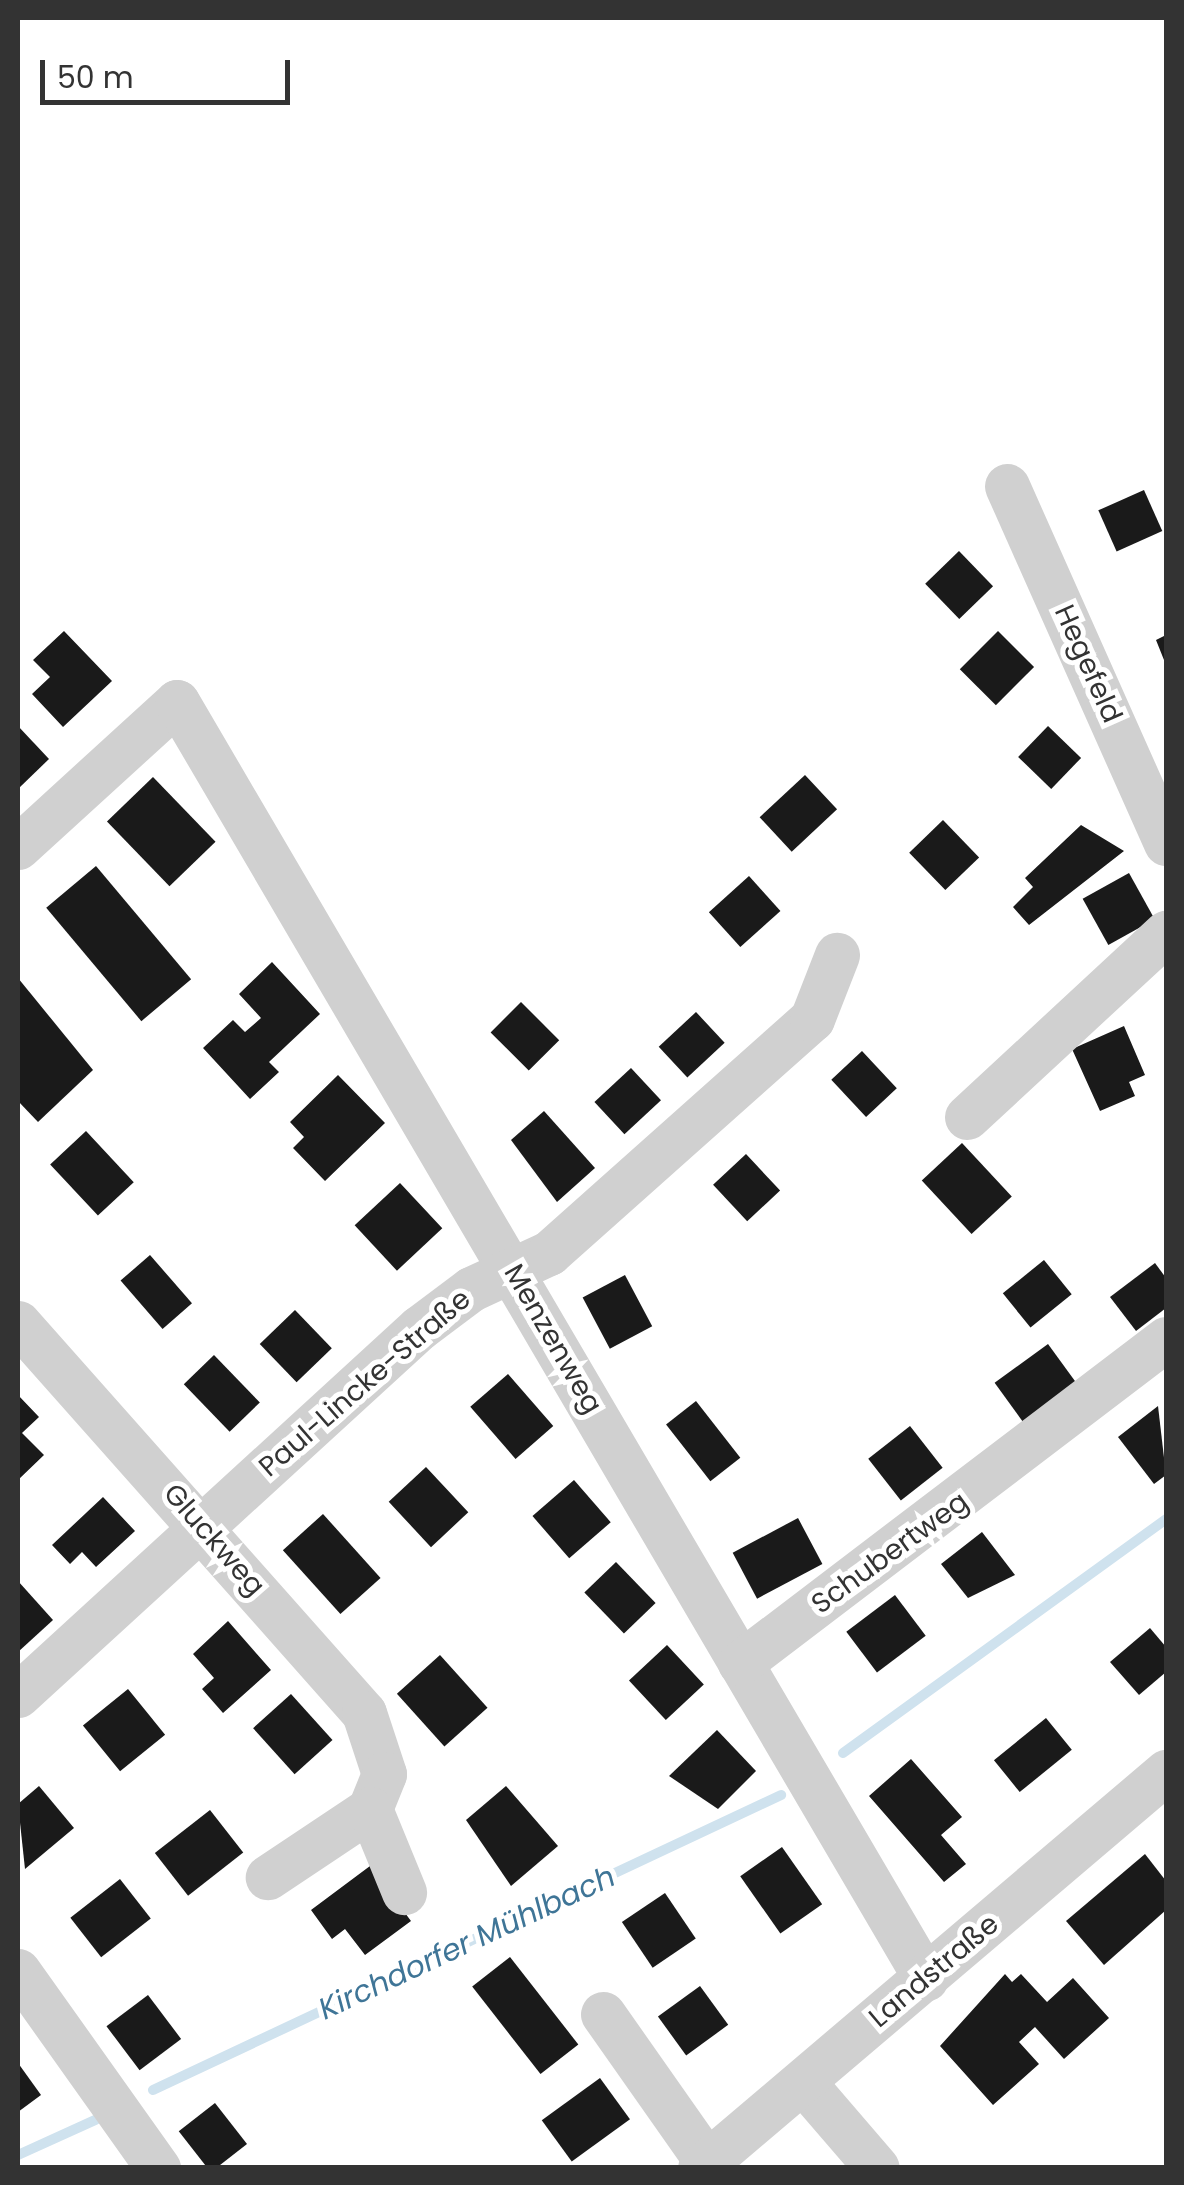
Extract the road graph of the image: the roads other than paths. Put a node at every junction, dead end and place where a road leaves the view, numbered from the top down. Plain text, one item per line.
1 (1008, 486) dead end
2 (1166, 843) edge
3 (18, 847) edge
4 (1166, 933) edge
5 (837, 955) dead end
6 (967, 1118) dead end
7 (513, 1270) junction
8 (18, 1323) edge
9 (1166, 1339) edge
10 (202, 1525) junction
11 (740, 1663) junction
12 (18, 1695) edge
13 (1166, 1772) edge
14 (377, 1792) junction
15 (268, 1878) dead end
16 (404, 1892) dead end
17 (18, 1971) edge
18 (926, 1979) junction
19 (604, 2014) dead end
20 (803, 2082) junction
21 (704, 2165) edge
22 (158, 2168) edge
23 (878, 2168) edge

1 - 2 street, Hegefeld
3 - 7 street, Menzenweg
4 - 6 street
5 - 7 street, Paul-Lincke-Straße
7 - 10 street, Paul-Lincke-Straße
7 - 11 street, Menzenweg
8 - 10 street, Gluckweg
9 - 11 street, Schubertweg
10 - 12 street, Paul-Lincke-Straße
10 - 14 street, Gluckweg
11 - 18 street, Menzenweg
13 - 18 street, Landstraße
14 - 15 street
14 - 16 street, Gluckweg
17 - 22 street
18 - 20 street, Landstraße
19 - 21 street
20 - 21 street, Landstraße
20 - 23 street

